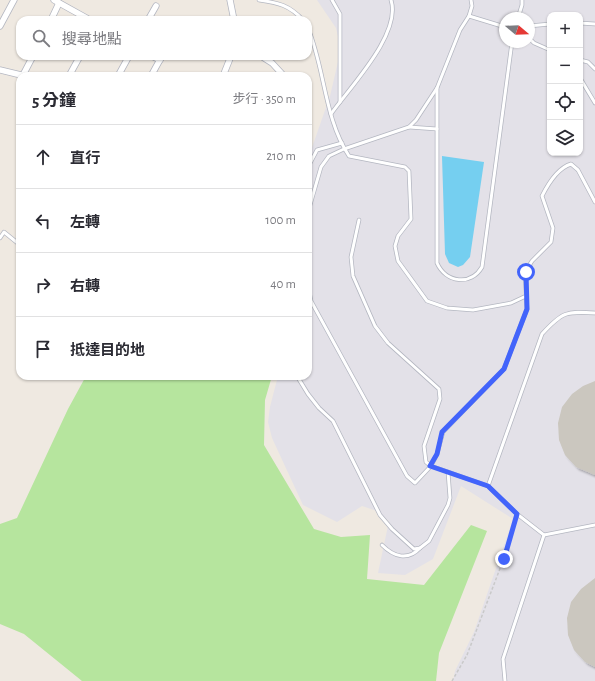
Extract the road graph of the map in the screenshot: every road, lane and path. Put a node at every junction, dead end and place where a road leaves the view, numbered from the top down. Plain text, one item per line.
1 (14, 0) edge
2 (230, 0) edge
3 (259, 0) edge
4 (332, 0) edge
5 (391, 0) edge
6 (471, 0) edge
7 (522, 0) edge
8 (56, 1) edge
9 (156, 6) dead end
10 (520, 12) edge
11 (52, 16) edge
12 (83, 16) edge
13 (150, 16) edge
14 (233, 16) edge
15 (299, 16) edge
16 (469, 16) junction
17 (583, 22) edge
18 (547, 24) edge
19 (595, 24) edge
20 (499, 25) edge
21 (535, 25) edge
22 (0, 26) edge
23 (312, 37) edge
24 (535, 43) edge
25 (511, 48) edge
26 (547, 49) edge
27 (31, 60) edge
28 (78, 60) edge
29 (127, 60) edge
30 (160, 60) edge
31 (229, 60) edge
32 (267, 60) edge
33 (583, 61) edge
34 (595, 69) edge
35 (0, 70) edge
36 (25, 72) edge
37 (71, 72) edge
38 (120, 72) edge
39 (153, 72) edge
40 (225, 72) edge
41 (280, 72) edge
42 (16, 73) edge
43 (583, 83) edge
44 (437, 88) junction
45 (340, 102) junction
46 (595, 103) edge
47 (331, 114) junction
48 (409, 127) junction
49 (438, 129) junction
50 (342, 143) junction
51 (344, 149) junction
52 (312, 159) edge
53 (312, 198) edge
54 (595, 202) edge
55 (359, 220) dead end
56 (0, 238) edge
57 (16, 242) edge
58 (526, 296) junction
59 (312, 303) edge
60 (595, 313) edge
61 (300, 380) edge
62 (430, 466) junction
63 (448, 472) junction
64 (488, 486) junction
65 (517, 514) junction
66 (595, 526) edge
67 (544, 535) junction
68 (382, 545) dead end
69 (420, 548) junction
70 (452, 681) edge
71 (505, 681) edge

1 - 22 street
2 - 14 street
3 - 15 lane
4 - 45 lane
5 - 45 lane
6 - 16 lane
7 - 10 lane
8 - 11 street
8 - 12 street
9 - 13 street
16 - 20 lane
16 - 44 lane
17 - 19 lane
18 - 21 lane
23 - 47 lane
24 - 26 lane
25 - 49 lane
27 - 36 street
28 - 37 street
29 - 38 street
30 - 39 street
31 - 40 street
32 - 41 street
33 - 34 lane
35 - 42 street
43 - 46 lane
44 - 48 lane
44 - 49 lane
45 - 47 lane
47 - 50 lane
48 - 49 lane
48 - 51 lane
50 - 51 lane
50 - 52 lane
51 - 53 lane
51 - 58 lane
54 - 58 lane
55 - 62 lane
56 - 57 lane
58 - 62 lane
59 - 62 lane
60 - 64 lane
61 - 69 lane
62 - 63 lane
63 - 64 lane
63 - 69 lane
64 - 65 lane
65 - 67 lane
65 - 70 path
66 - 67 lane
67 - 71 lane
68 - 69 lane

